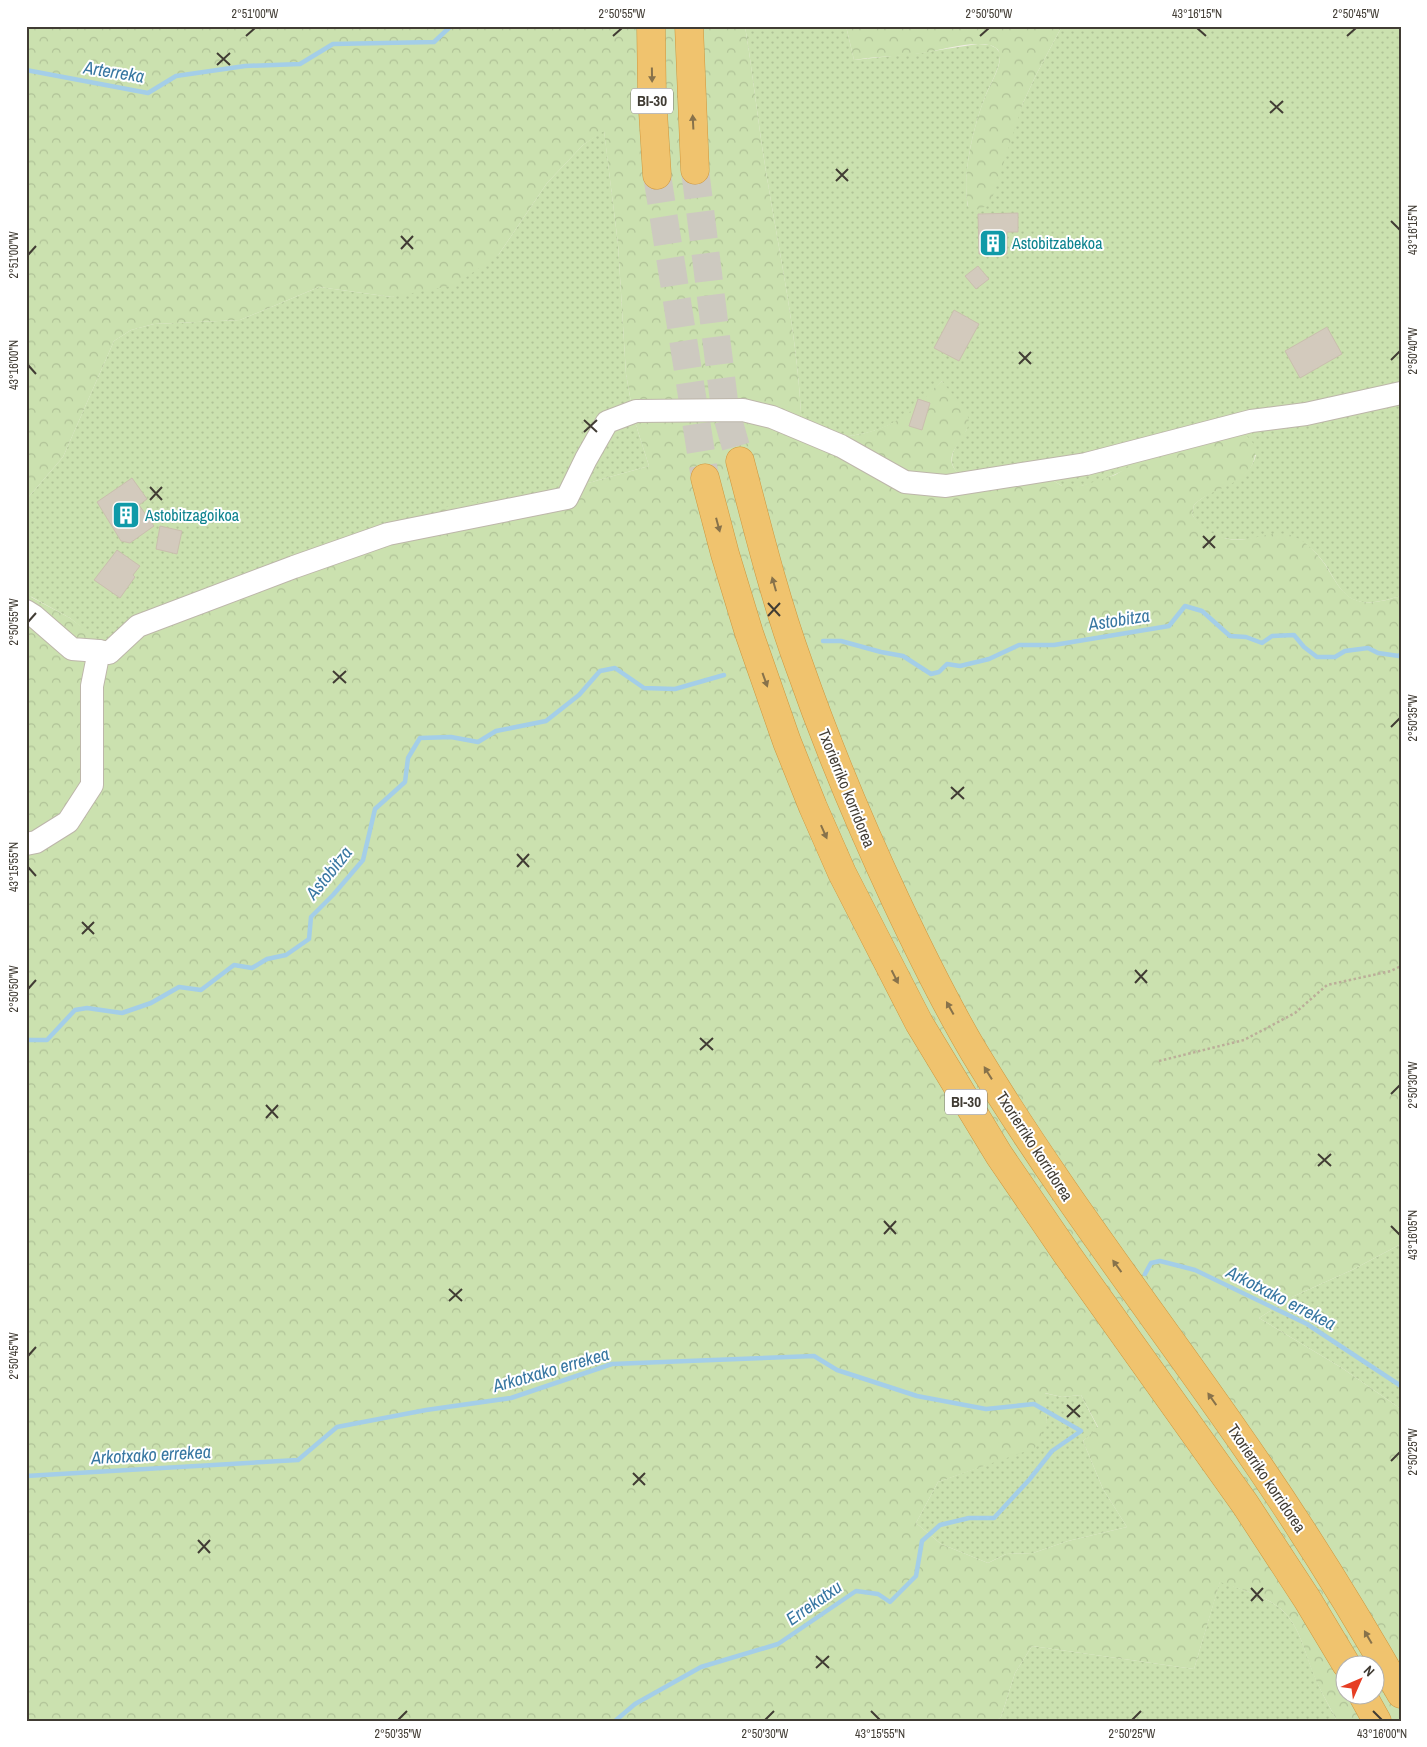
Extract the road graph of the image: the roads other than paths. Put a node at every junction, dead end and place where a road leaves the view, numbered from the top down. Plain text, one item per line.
1 (651, 26) edge
2 (688, 26) edge
3 (695, 170) tunnel mouth
4 (657, 175) tunnel mouth
5 (1401, 392) edge
6 (740, 462) tunnel mouth
7 (705, 478) tunnel mouth
8 (26, 612) edge
9 (99, 651) junction
10 (26, 844) edge
11 (1340, 1654) edge
12 (1401, 1694) edge
13 (1368, 1704) edge
14 (1377, 1721) edge

1 -> 4 highway, BI-30
3 -> 2 highway, BI-30
5 - 9 street
12 -> 6 highway, Txorierriko korridorea / BI-30
7 -> 11 highway, Txorierriko korridorea / BI-30
8 - 9 street
9 - 10 street
13 - 14 highway

